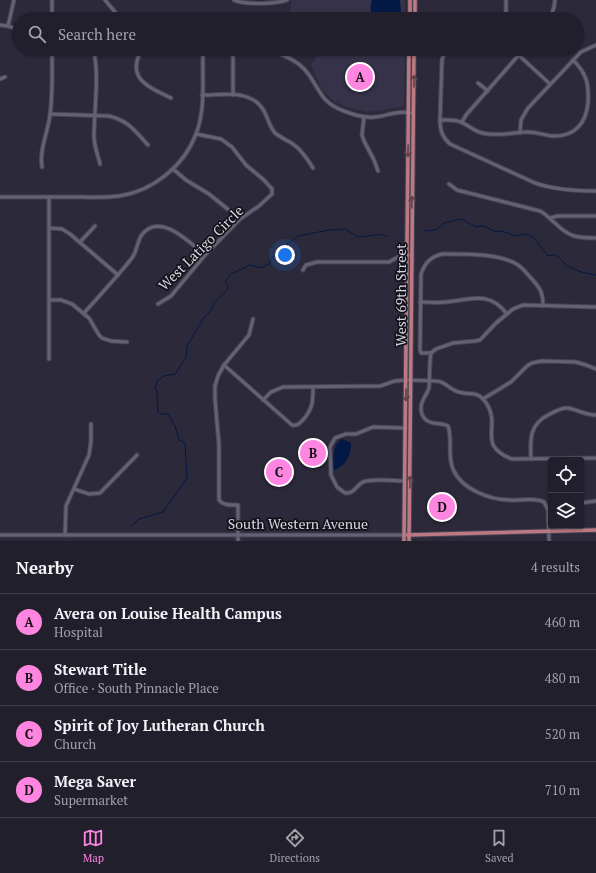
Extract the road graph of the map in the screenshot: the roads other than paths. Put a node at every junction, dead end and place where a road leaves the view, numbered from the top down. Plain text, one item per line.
1 (14, 0) edge
2 (52, 0) edge
3 (105, 0) edge
4 (234, 0) edge
5 (287, 0) edge
6 (410, 0) edge
7 (415, 0) edge
8 (506, 0) edge
9 (555, 0) edge
10 (52, 12) edge
11 (115, 12) edge
12 (410, 12) edge
13 (415, 12) edge
14 (506, 12) edge
15 (552, 12) edge
16 (0, 25) edge
17 (8, 26) junction
18 (12, 27) edge
19 (596, 45) edge
20 (584, 51) edge
21 (52, 56) edge
22 (94, 56) edge
23 (139, 56) edge
24 (202, 56) edge
25 (233, 56) edge
26 (282, 56) edge
27 (409, 56) edge
28 (414, 56) edge
29 (443, 56) edge
30 (518, 56) edge
31 (520, 56) edge
32 (577, 56) edge
33 (573, 60) junction
34 (5, 77) dead end
35 (0, 79) edge
36 (478, 82) dead end
37 (550, 84) junction
38 (488, 91) junction
39 (202, 95) junction
40 (233, 95) junction
41 (171, 98) dead end
42 (408, 112) junction
43 (414, 113) junction
44 (50, 114) junction
45 (96, 116) junction
46 (364, 117) junction
47 (440, 120) junction
48 (462, 122) junction
49 (520, 133) junction
50 (196, 134) junction
51 (148, 145) dead end
52 (100, 164) dead end
53 (42, 167) dead end
54 (313, 168) dead end
55 (173, 169) junction
56 (378, 171) dead end
57 (449, 184) dead end
58 (596, 191) edge
59 (0, 197) edge
60 (49, 197) junction
61 (596, 216) edge
62 (550, 218) junction
63 (240, 219) junction
64 (95, 226) dead end
65 (49, 228) junction
66 (596, 238) edge
67 (80, 242) junction
68 (205, 255) junction
69 (407, 255) junction
70 (412, 255) junction
71 (303, 270) dead end
72 (118, 274) junction
73 (49, 300) junction
74 (406, 301) junction
75 (412, 301) junction
76 (420, 302) junction
77 (158, 304) dead end
78 (543, 306) junction
79 (596, 307) edge
80 (84, 313) junction
81 (507, 314) junction
82 (253, 319) dead end
83 (127, 342) dead end
84 (431, 353) junction
85 (49, 359) dead end
86 (224, 366) junction
87 (596, 370) edge
88 (429, 380) junction
89 (406, 381) junction
90 (411, 381) junction
91 (314, 387) junction
92 (483, 399) junction
93 (263, 400) junction
94 (596, 415) edge
95 (92, 424) dead end
96 (406, 428) junction
97 (410, 428) junction
98 (137, 455) dead end
99 (596, 458) edge
100 (531, 459) junction
101 (405, 481) junction
102 (74, 489) junction
103 (596, 501) edge
104 (584, 503) edge
105 (596, 530) edge
106 (549, 532) junction
107 (0, 535) edge
108 (23, 535) junction
109 (65, 535) junction
110 (238, 535) junction
111 (407, 535) junction
112 (23, 541) edge
113 (238, 541) edge
114 (404, 541) edge
115 (409, 541) edge
116 (549, 541) edge

1 - 17 street
2 - 10 street
3 - 11 street
4 - 5 street
6 - 12 main road
7 - 13 main road
8 - 14 street
9 - 15 street
16 - 17 street
17 - 18 street
19 - 20 street
21 - 44 street
22 - 45 street
23 - 41 street
24 - 39 street
25 - 40 street
26 - 46 street
27 - 42 main road, West 69th Street
43 -> 28 main road, West 69th Street
29 - 47 street
30 - 38 street
31 - 37 street
32 - 33 street
33 - 37 street
33 - 49 street
34 - 35 street
36 - 38 street
37 - 49 street
38 - 48 street
39 - 40 street
39 - 50 street
40 - 54 street
42 - 43 street
42 - 46 street
42 -> 69 main road, West 69th Street
70 -> 43 main road, West 69th Street
44 - 45 street
44 - 53 street
45 - 51 street
45 - 52 street
46 - 56 street
47 - 48 street
47 - 58 street
48 - 49 street
50 - 55 street
50 - 63 street, West Latigo Circle
55 - 60 street
55 - 63 street
57 - 62 street
59 - 60 street
60 - 65 street
61 - 62 street
62 - 66 street
63 - 68 street, West Latigo Circle
64 - 67 street
65 - 67 street
65 - 73 street
67 - 72 street
68 - 72 street
68 - 77 street, West Latigo Circle
69 - 70 street
69 - 71 street
69 - 74 main road, West 69th Street
70 - 75 main road, West 69th Street
72 - 80 street
73 - 80 street
73 - 85 street
74 - 75 main road
74 - 89 main road, West 69th Street
75 - 90 main road, West 69th Street
76 - 78 street
76 - 81 street
76 - 84 street
78 - 79 street
78 - 81 street
80 - 83 street
81 - 84 street
82 - 86 street
84 - 88 street
86 - 93 street
86 - 110 street
87 - 92 street
88 - 90 street
88 - 92 street
88 - 106 street
89 - 90 street
89 - 91 street
89 -> 96 main road, West 69th Street
90 - 97 main road, West 69th Street
91 - 93 street
91 - 93 street
92 - 100 street
94 - 100 street
95 - 102 street
96 - 97 main road
96 - 101 main road, West 69th Street
96 - 101 street
111 -> 97 main road, West 69th Street
98 - 102 street
99 - 100 street
101 - 111 main road, West 69th Street
102 - 109 street
103 - 104 street
105 - 106 main road, South Western Avenue
106 - 111 main road, South Western Avenue
106 - 116 street
107 - 108 street, South Western Avenue
108 - 109 street, South Western Avenue
108 - 112 street
109 - 110 street, South Western Avenue
110 - 111 street, South Western Avenue
110 - 113 street
111 - 114 main road, West 69th Street
111 - 115 main road, West 69th Street

